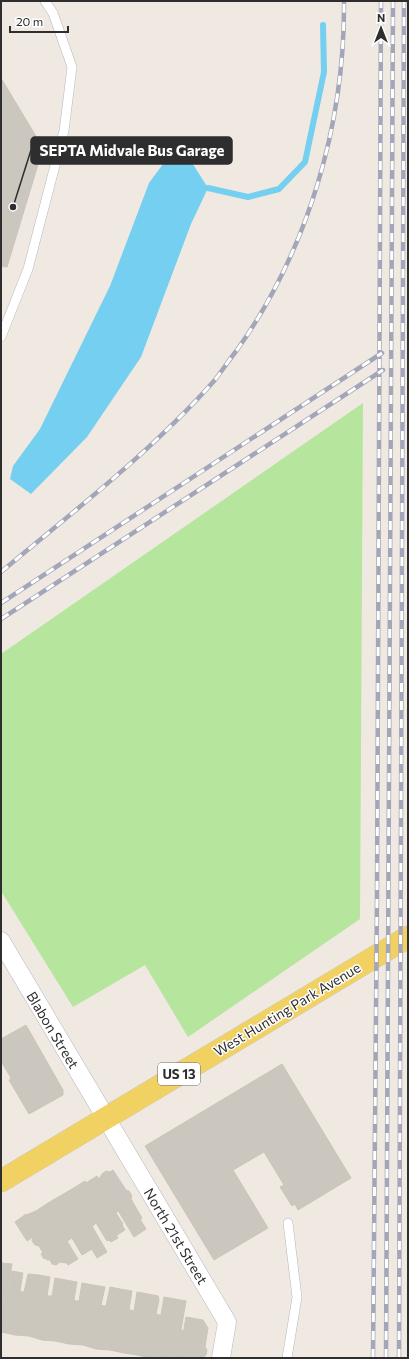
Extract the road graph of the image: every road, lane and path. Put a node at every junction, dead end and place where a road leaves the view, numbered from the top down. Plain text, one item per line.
1 (45, 1) edge
2 (1, 337) edge
3 (408, 937) edge
4 (1, 941) edge
5 (106, 1118) junction
6 (1, 1181) edge
7 (288, 1223) dead end
8 (222, 1358) edge
9 (287, 1358) edge

1 - 2 lane
3 - 5 main road, West Hunting Park Avenue / US 13
4 - 5 street, Blabon Street
5 - 6 main road, West Hunting Park Avenue / US 13
5 - 8 street, North 21st Street
7 - 9 lane

